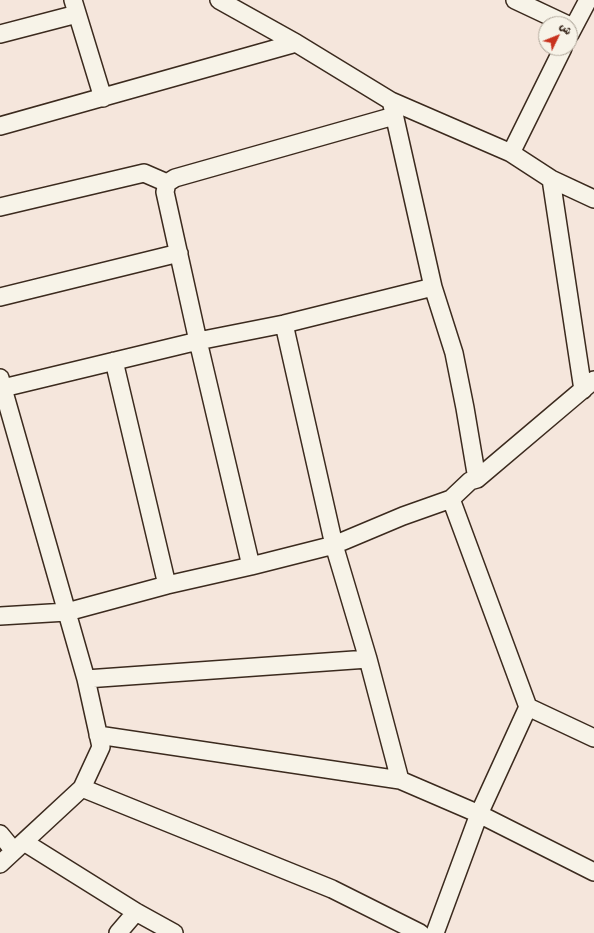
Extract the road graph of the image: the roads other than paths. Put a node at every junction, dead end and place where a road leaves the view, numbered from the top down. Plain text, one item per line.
1 (219, 0) edge
2 (515, 0) edge
3 (588, 0) edge
4 (75, 7) edge
5 (546, 16) edge
6 (578, 16) edge
7 (0, 34) edge
8 (296, 43) junction
9 (559, 56) edge
10 (103, 98) junction
11 (393, 109) junction
12 (0, 126) edge
13 (511, 153) junction
14 (551, 179) junction
15 (167, 182) junction
16 (594, 198) edge
17 (0, 207) edge
18 (179, 253) junction
19 (433, 288) junction
20 (0, 297) edge
21 (284, 324) junction
22 (198, 341) junction
23 (114, 361) junction
24 (1, 383) edge
25 (588, 385) edge
26 (477, 479) junction
27 (451, 499) junction
28 (334, 544) junction
29 (251, 566) junction
30 (167, 585) junction
31 (67, 612) junction
32 (0, 616) edge
33 (368, 659) junction
34 (86, 679) junction
35 (528, 706) junction
36 (98, 735) junction
37 (594, 738) edge
38 (400, 780) junction
39 (82, 788) junction
40 (479, 814) junction
41 (0, 834) edge
42 (19, 846) junction
43 (0, 864) edge
44 (594, 872) edge
45 (136, 912) junction
46 (118, 933) edge
47 (174, 933) edge
48 (420, 933) edge
49 (435, 933) edge

1 - 8 street
2 - 5 street
3 - 6 street
4 - 7 street
4 - 10 street
8 - 10 street
8 - 11 street
9 - 13 street
10 - 12 street
11 - 13 street
11 - 15 street
11 - 19 street
13 - 14 street
14 - 16 street
14 - 25 street
15 - 17 street
15 - 18 street
18 - 20 street
18 - 22 street
19 - 21 street
19 - 26 street
21 - 22 street
21 - 28 street
22 - 23 street
22 - 29 street
23 - 24 street
23 - 30 street
24 - 31 street
25 - 26 street
26 - 27 street
27 - 28 street
27 - 35 street
28 - 29 street
28 - 33 street
29 - 30 street
30 - 31 street
31 - 32 street
31 - 34 street
33 - 34 street
33 - 38 street
34 - 36 street
35 - 37 street
35 - 40 street
36 - 38 street
36 - 39 street
38 - 40 street
39 - 42 street
39 - 48 street
40 - 44 street
40 - 49 street
41 - 42 street
42 - 43 street
42 - 45 street
45 - 46 street
45 - 47 street

